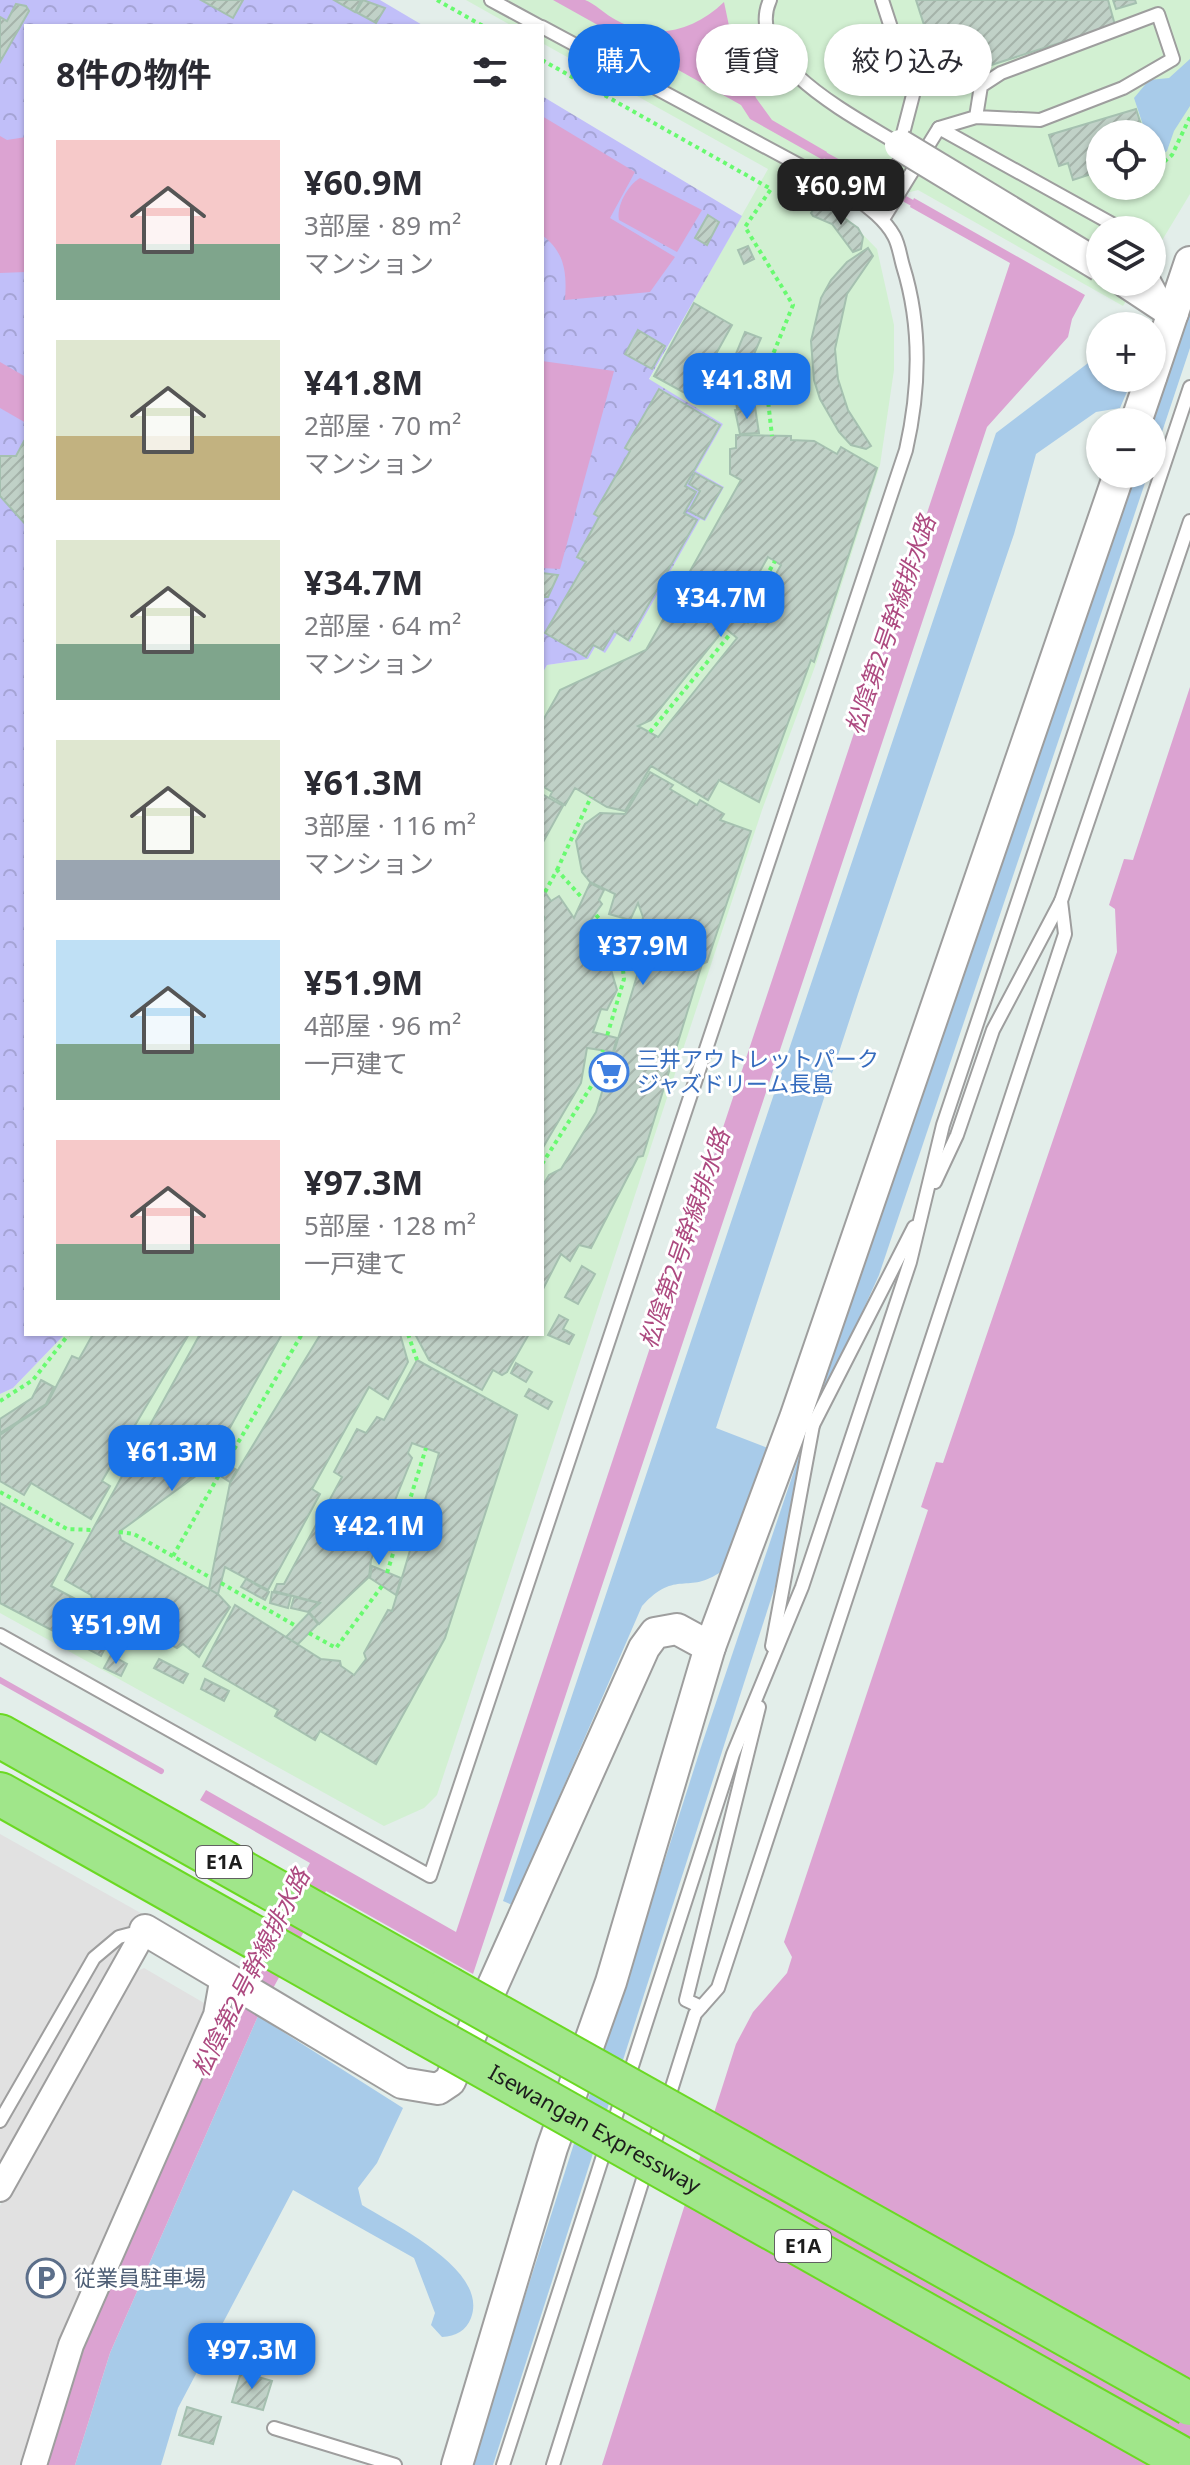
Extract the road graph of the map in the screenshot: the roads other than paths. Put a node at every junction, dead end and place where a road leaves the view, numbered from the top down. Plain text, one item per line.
1 (491, 0) edge
2 (770, 0) edge
3 (882, 0) edge
4 (535, 24) edge
5 (544, 29) edge
6 (976, 117) junction
7 (939, 128) junction
8 (900, 145) junction
9 (1098, 216) edge
10 (883, 219) junction
11 (1086, 258) edge
12 (1190, 262) edge
13 (1147, 296) edge
14 (1163, 296) edge
15 (1173, 313) junction
16 (1166, 334) edge
17 (1190, 387) edge
18 (1114, 488) edge
19 (1190, 521) edge
20 (1061, 901) junction
21 (923, 1209) junction
22 (804, 1421) junction
23 (0, 1635) edge
24 (710, 1647) junction
25 (765, 1677) junction
26 (0, 1736) edge
27 (0, 1794) edge
28 (145, 1930) junction
29 (229, 1980) junction
30 (701, 2007) junction
31 (0, 2121) edge
32 (0, 2189) edge
33 (1190, 2404) edge
34 (274, 2428) dead end
35 (1190, 2463) edge
36 (34, 2465) edge
37 (395, 2465) edge
38 (457, 2465) edge
39 (503, 2465) edge
40 (553, 2465) edge

1 - 4 lane
2 - 8 lane
3 - 8 lane
5 - 10 lane
6 - 6 lane
6 - 7 lane
7 - 9 lane
7 - 10 lane
8 - 11 street, bridge
10 - 23 lane
12 - 15 street
13 - 15 street
14 - 15 lane
15 - 16 street
17 - 21 lane
18 - 22 street
19 - 20 lane
20 - 21 lane
20 - 30 lane
21 - 22 lane
21 - 25 lane
22 - 24 street
22 - 25 lane
24 - 29 street
24 - 38 street
25 - 30 lane
25 - 39 lane
26 - 33 highway, E1A, bridge
27 - 35 highway, Isewangan Expressway / E1A, bridge
28 - 29 street
28 - 31 lane
28 - 32 street
29 - 36 street
30 - 40 lane
34 - 37 lane

